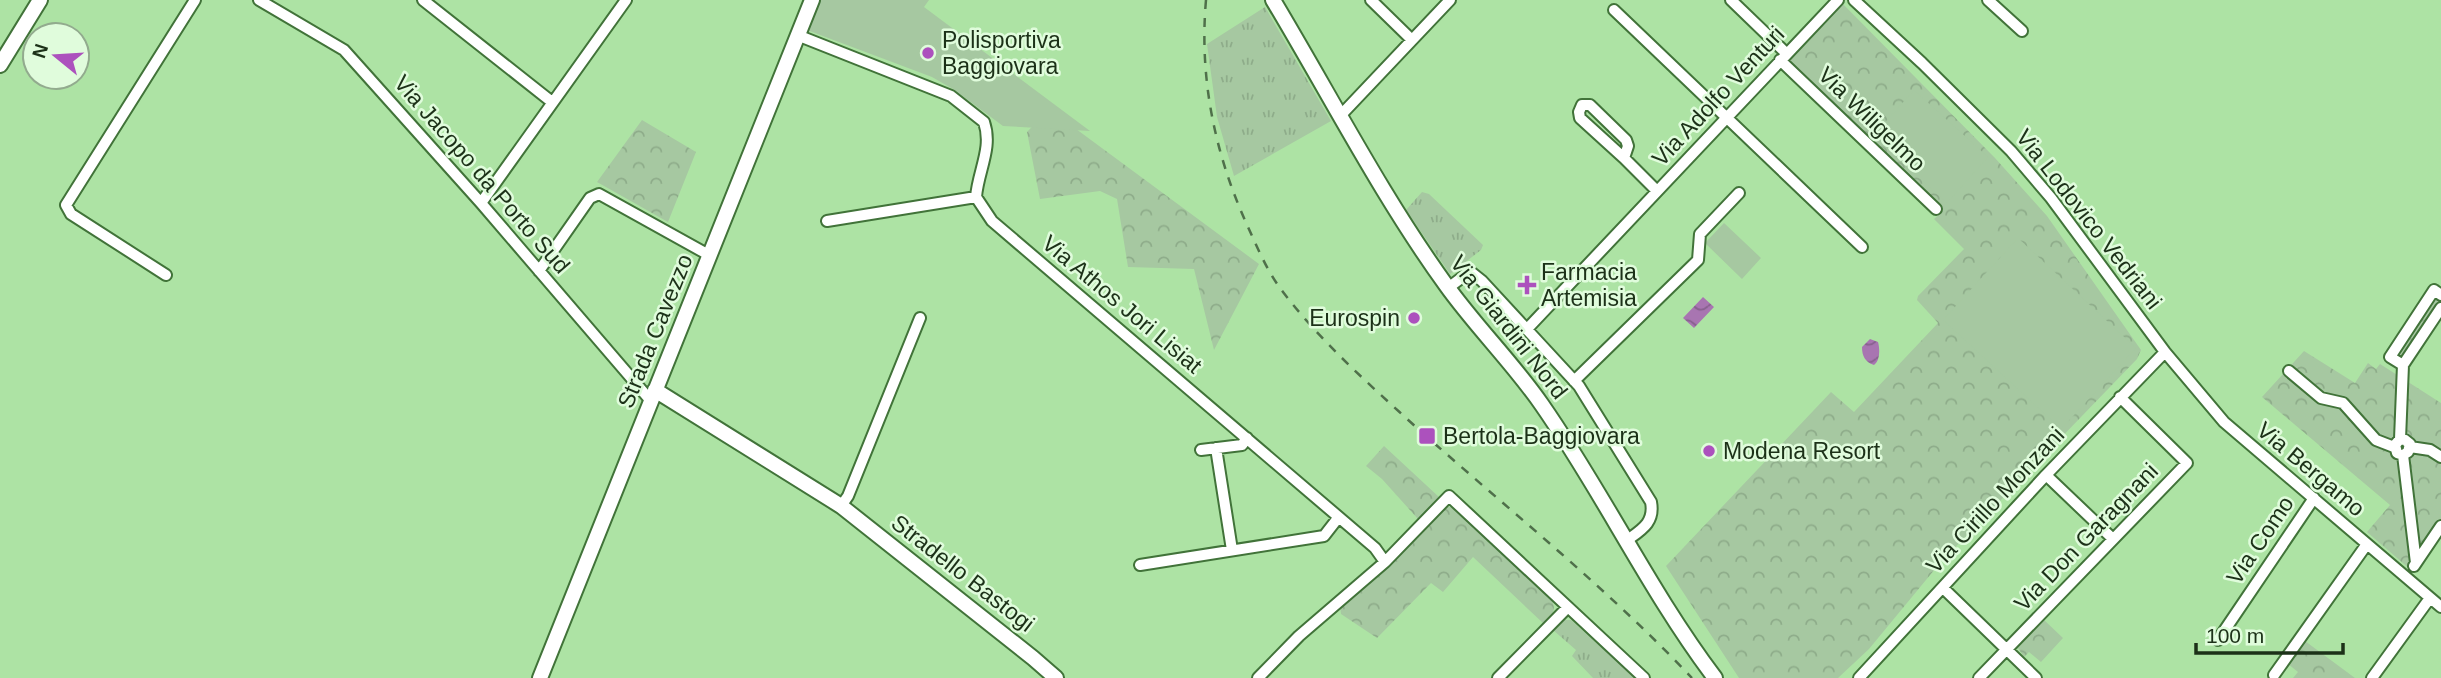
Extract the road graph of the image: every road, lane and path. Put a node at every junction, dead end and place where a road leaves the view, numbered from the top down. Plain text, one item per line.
1 (40, 0) edge
2 (195, 0) edge
3 (259, 0) edge
4 (423, 0) edge
5 (625, 0) edge
6 (812, 0) edge
7 (1273, 0) edge
8 (1371, 0) edge
9 (1450, 0) edge
10 (1731, 0) edge
11 (1838, 0) edge
12 (1854, 0) edge
13 (1989, 0) edge
14 (1614, 10) dead end
15 (2022, 31) dead end
16 (797, 36) junction
17 (1412, 40) junction
18 (1783, 57) junction
19 (0, 65) edge
20 (552, 102) junction
21 (1341, 115) junction
22 (1726, 118) junction
23 (1625, 158) junction
24 (1657, 191) junction
25 (1739, 193) dead end
26 (976, 197) junction
27 (481, 203) junction
28 (1936, 209) dead end
29 (828, 221) dead end
30 (1862, 247) dead end
31 (709, 255) junction
32 (540, 271) junction
33 (166, 275) dead end
34 (1448, 288) junction
35 (2441, 295) edge
36 (2441, 308) edge
37 (920, 318) dead end
38 (1527, 329) junction
39 (2165, 352) junction
40 (2403, 365) junction
41 (2289, 371) dead end
42 (1574, 381) junction
43 (653, 396) junction
44 (2120, 397) junction
45 (1247, 438) junction
46 (2402, 447) junction
47 (1216, 448) junction
48 (1201, 450) dead end
49 (2441, 457) edge
50 (2046, 475) junction
51 (2314, 498) junction
52 (841, 506) junction
53 (1338, 518) junction
54 (2441, 526) edge
55 (2113, 539) junction
56 (1626, 541) junction
57 (2367, 544) junction
58 (1232, 550) junction
59 (1385, 562) junction
60 (2416, 563) junction
61 (1140, 565) dead end
62 (2407, 577) junction
63 (1943, 588) junction
64 (2430, 598) junction
65 (1568, 607) junction
66 (2441, 607) edge
67 (2218, 640) dead end
68 (2007, 649) junction
69 (2274, 675) dead end
70 (1864, 676) edge
71 (540, 678) edge
72 (1056, 678) edge
73 (1258, 678) edge
74 (1498, 678) edge
75 (1644, 678) edge
76 (1715, 678) edge
77 (1979, 678) edge
78 (2036, 678) edge
79 (2372, 678) edge

1 - 19 street
2 - 33 street
3 - 27 street, Via Jacopo da Porto Sud
4 - 20 street
5 - 20 street
6 - 16 street, Strada Cavezzo
7 - 21 street, Via Giardini Nord
8 - 17 street
9 - 17 street
10 - 18 street, Via Wiligelmo
11 - 18 street, Via Adolfo Venturi
12 - 39 street, Via Lodovico Vedriani
13 - 15 street
14 - 22 street
16 - 26 street
16 - 31 street, Strada Cavezzo
17 - 21 street
18 - 22 street, Via Adolfo Venturi
18 - 28 street, Via Wiligelmo
20 - 27 street
21 - 34 street, Via Giardini Nord
22 - 24 street, Via Adolfo Venturi
22 - 30 street
23 - 23 street, Via Adolfo Venturi
23 - 24 street, Via Adolfo Venturi
24 - 38 street, Via Adolfo Venturi
25 - 42 street
26 - 29 street
26 - 45 street, Via Athos Jori Lisiat
27 - 32 street, Via Jacopo da Porto Sud
31 - 32 street
31 - 43 street, Strada Cavezzo
32 - 43 street, Via Jacopo da Porto Sud
34 - 38 street
34 - 56 street, Via Giardini Nord
35 - 40 street
36 - 40 street
37 - 52 street
38 - 42 street
39 - 44 street, Via Cirillo Monzani
39 - 51 street, Via Bergamo
40 - 46 street
41 - 46 street
42 - 56 street
43 - 52 street, Stradello Bastogi
43 - 71 street, Strada Cavezzo
44 - 50 street, Via Cirillo Monzani
44 - 55 street, Via Don Garagnani
45 - 47 street
45 - 53 street, Via Athos Jori Lisiat
46 - 49 street
46 - 60 street
47 - 48 street
47 - 58 street
50 - 55 street
50 - 63 street, Via Cirillo Monzani
51 - 57 street, Via Bergamo
51 - 67 street, Via Como
52 - 72 street, Stradello Bastogi
53 - 58 street
53 - 59 street, Via Athos Jori Lisiat
54 - 60 street
55 - 68 street, Via Don Garagnani
56 - 76 street, Via Giardini Nord
57 - 62 street, Via Bergamo
57 - 69 street
58 - 61 street
59 - 65 street
59 - 73 street
60 - 62 street
62 - 64 street, Via Bergamo
63 - 68 street
63 - 70 street, Via Cirillo Monzani
64 - 66 street, Via Bergamo
64 - 79 street
65 - 74 street
65 - 75 street
68 - 77 street, Via Don Garagnani
68 - 78 street

